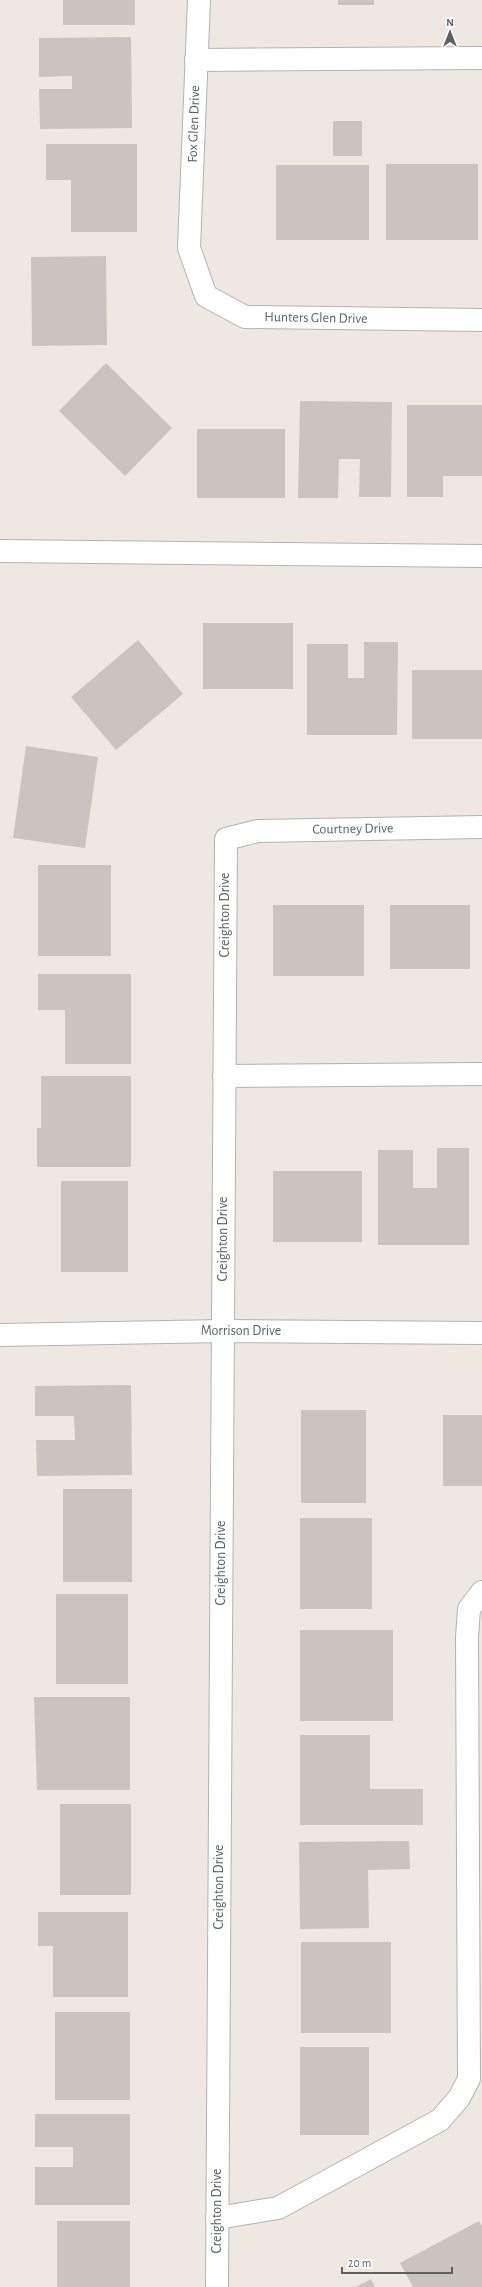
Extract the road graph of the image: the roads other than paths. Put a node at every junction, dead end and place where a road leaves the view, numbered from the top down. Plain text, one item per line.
1 (199, 0) edge
2 (482, 58) edge
3 (196, 60) junction
4 (189, 248) joint
5 (482, 320) edge
6 (0, 551) edge
7 (482, 556) edge
8 (482, 826) edge
9 (226, 839) joint
10 (482, 1074) edge
11 (224, 1076) junction
12 (223, 1331) junction
13 (482, 1333) edge
14 (0, 1335) edge
15 (482, 1592) edge
16 (217, 2218) junction
17 (217, 2287) edge

1 - 3 street, Fox Glen Drive
2 - 3 street
3 - 4 street, Fox Glen Drive
4 - 5 street, Hunters Glen Drive
6 - 7 street
8 - 9 street, Courtney Drive
9 - 11 street, Creighton Drive
10 - 11 street
11 - 12 street, Creighton Drive
12 - 13 street, Morrison Drive
12 - 14 street, Morrison Drive
12 - 16 street, Creighton Drive
15 - 16 street
16 - 17 street, Creighton Drive

